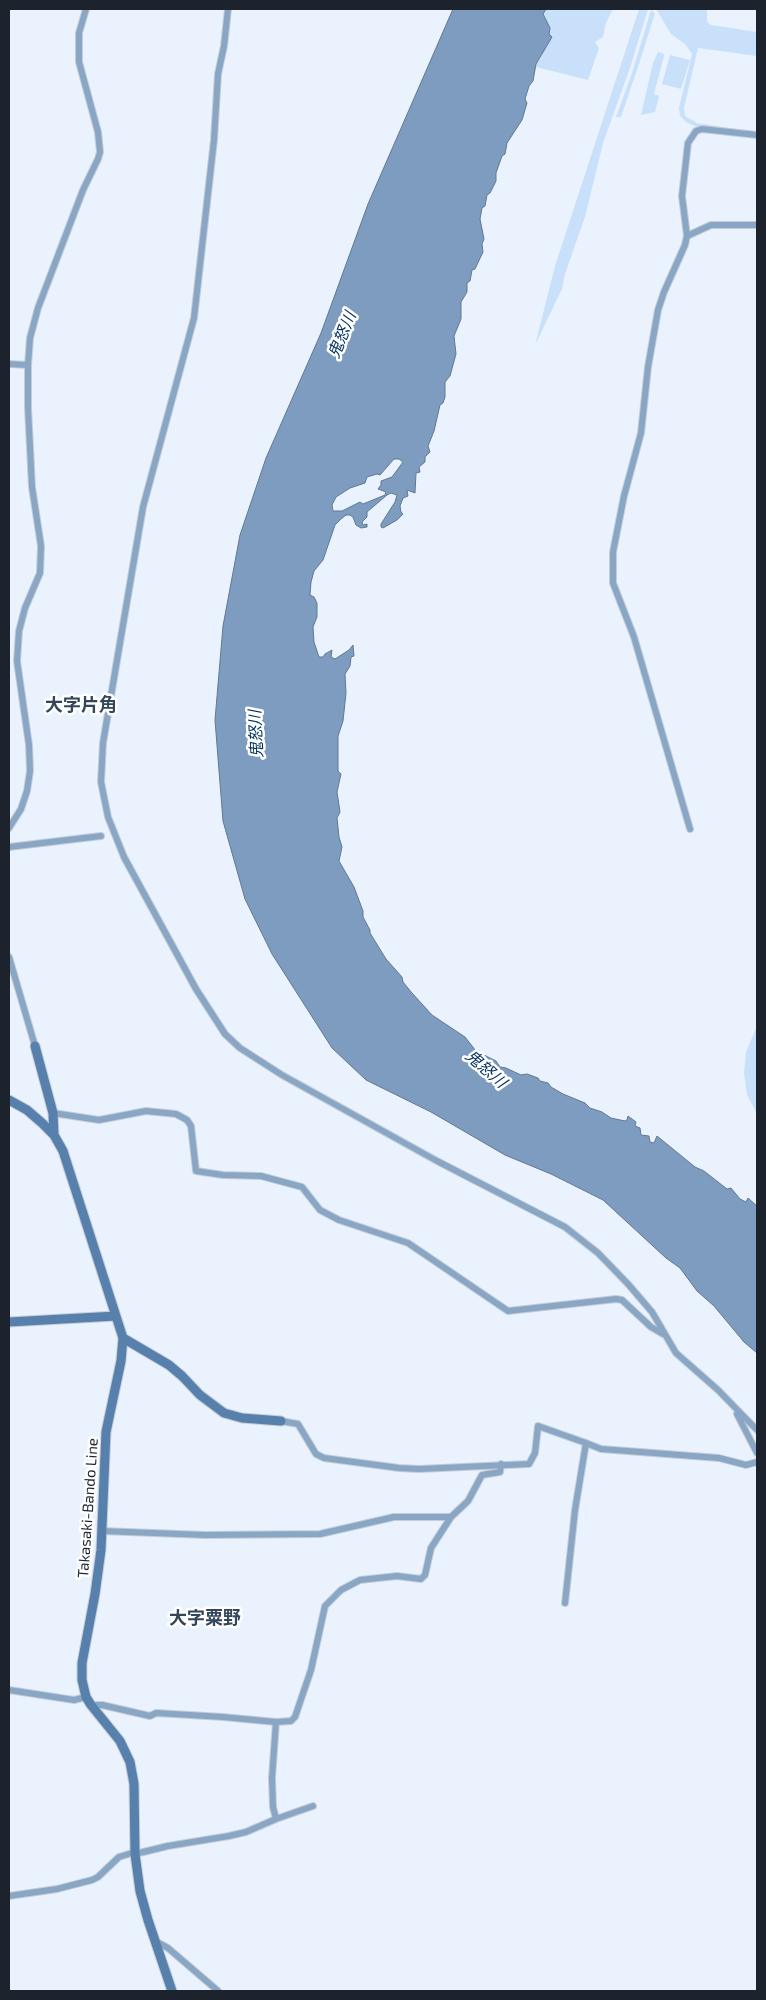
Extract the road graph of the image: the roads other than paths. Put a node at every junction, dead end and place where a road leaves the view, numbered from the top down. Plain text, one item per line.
1 (86, 9) edge
2 (228, 9) edge
3 (757, 135) edge
4 (757, 225) edge
5 (687, 236) junction
6 (9, 364) edge
7 (28, 365) junction
8 (9, 828) edge
9 (690, 829) dead end
10 (101, 836) dead end
11 (9, 847) edge
12 (9, 957) edge
13 (35, 1046) joint
14 (9, 1100) edge
15 (53, 1113) junction
16 (54, 1136) junction
17 (116, 1316) junction
18 (9, 1322) edge
19 (664, 1334) junction
20 (123, 1338) junction
21 (733, 1406) junction
22 (281, 1421) joint
23 (757, 1430) edge
24 (586, 1444) junction
25 (757, 1453) edge
26 (757, 1462) edge
27 (501, 1464) junction
28 (450, 1517) junction
29 (102, 1531) junction
30 (565, 1603) dead end
31 (9, 1690) edge
32 (89, 1701) junction
33 (276, 1722) junction
34 (313, 1806) dead end
35 (276, 1819) junction
36 (136, 1853) junction
37 (9, 1896) edge
38 (155, 1941) junction
39 (172, 1991) edge
40 (218, 1991) edge

1 - 7 street
2 - 19 street
3 - 5 street
4 - 5 street
5 - 9 street
6 - 7 street
7 - 8 street
10 - 11 street
12 - 13 street
13 - 15 main road
14 - 16 main road, Takasaki-Bando Line
15 - 16 main road
15 - 19 street
16 - 17 main road, Takasaki-Bando Line
17 - 18 main road
17 - 20 main road, Takasaki-Bando Line
19 - 21 street
20 - 22 main road
20 - 29 main road, Takasaki-Bando Line
21 - 23 street
21 - 25 street
22 - 27 street
24 - 26 street
24 - 27 street
24 - 30 street
27 - 28 street
28 - 29 street
28 - 33 street
29 - 32 main road, Takasaki-Bando Line
31 - 32 street
32 - 33 street
32 - 36 main road, Takasaki-Bando Line
33 - 35 street
34 - 35 street
35 - 36 street
36 - 37 street
36 - 38 main road, Takasaki-Bando Line
38 - 39 main road, Takasaki-Bando Line
38 - 40 street

